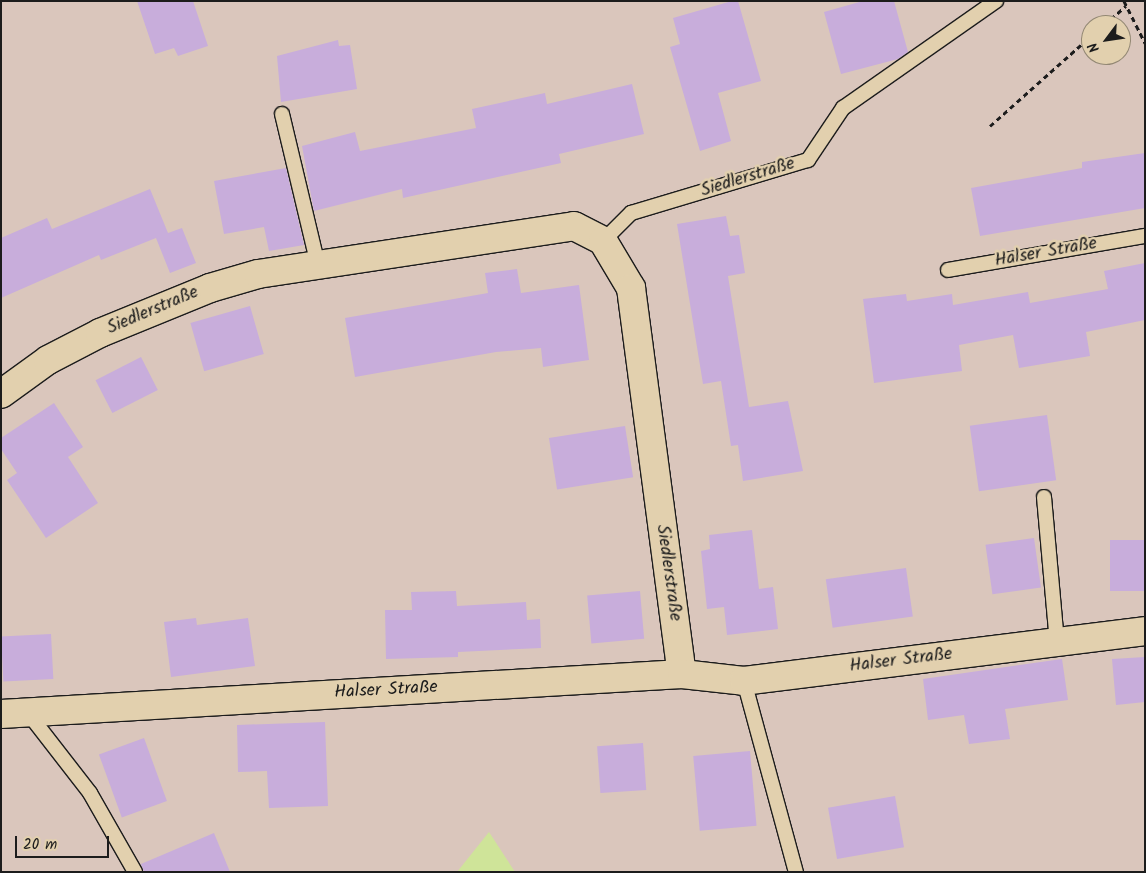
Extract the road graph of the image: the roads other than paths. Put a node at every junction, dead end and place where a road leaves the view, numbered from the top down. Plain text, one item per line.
1 (996, 1) edge
2 (282, 114) dead end
3 (1145, 236) edge
4 (603, 241) junction
5 (318, 265) junction
6 (948, 270) dead end
7 (1, 394) edge
8 (1044, 497) dead end
9 (1145, 631) edge
10 (1058, 642) junction
11 (682, 674) junction
12 (744, 681) junction
13 (28, 713) junction
14 (1, 714) edge
15 (135, 872) edge
16 (796, 872) edge

1 - 4 lane, Siedlerstraße
2 - 5 lane
3 - 6 lane, Halser Straße
4 - 5 street, Siedlerstraße
4 - 11 street, Siedlerstraße
5 - 7 street, Siedlerstraße
8 - 10 lane
9 - 10 street, Halser Straße
10 - 12 street, Halser Straße
11 - 12 street, Halser Straße
11 - 13 street, Halser Straße
12 - 16 lane
13 - 14 street, Halser Straße
13 - 15 lane

